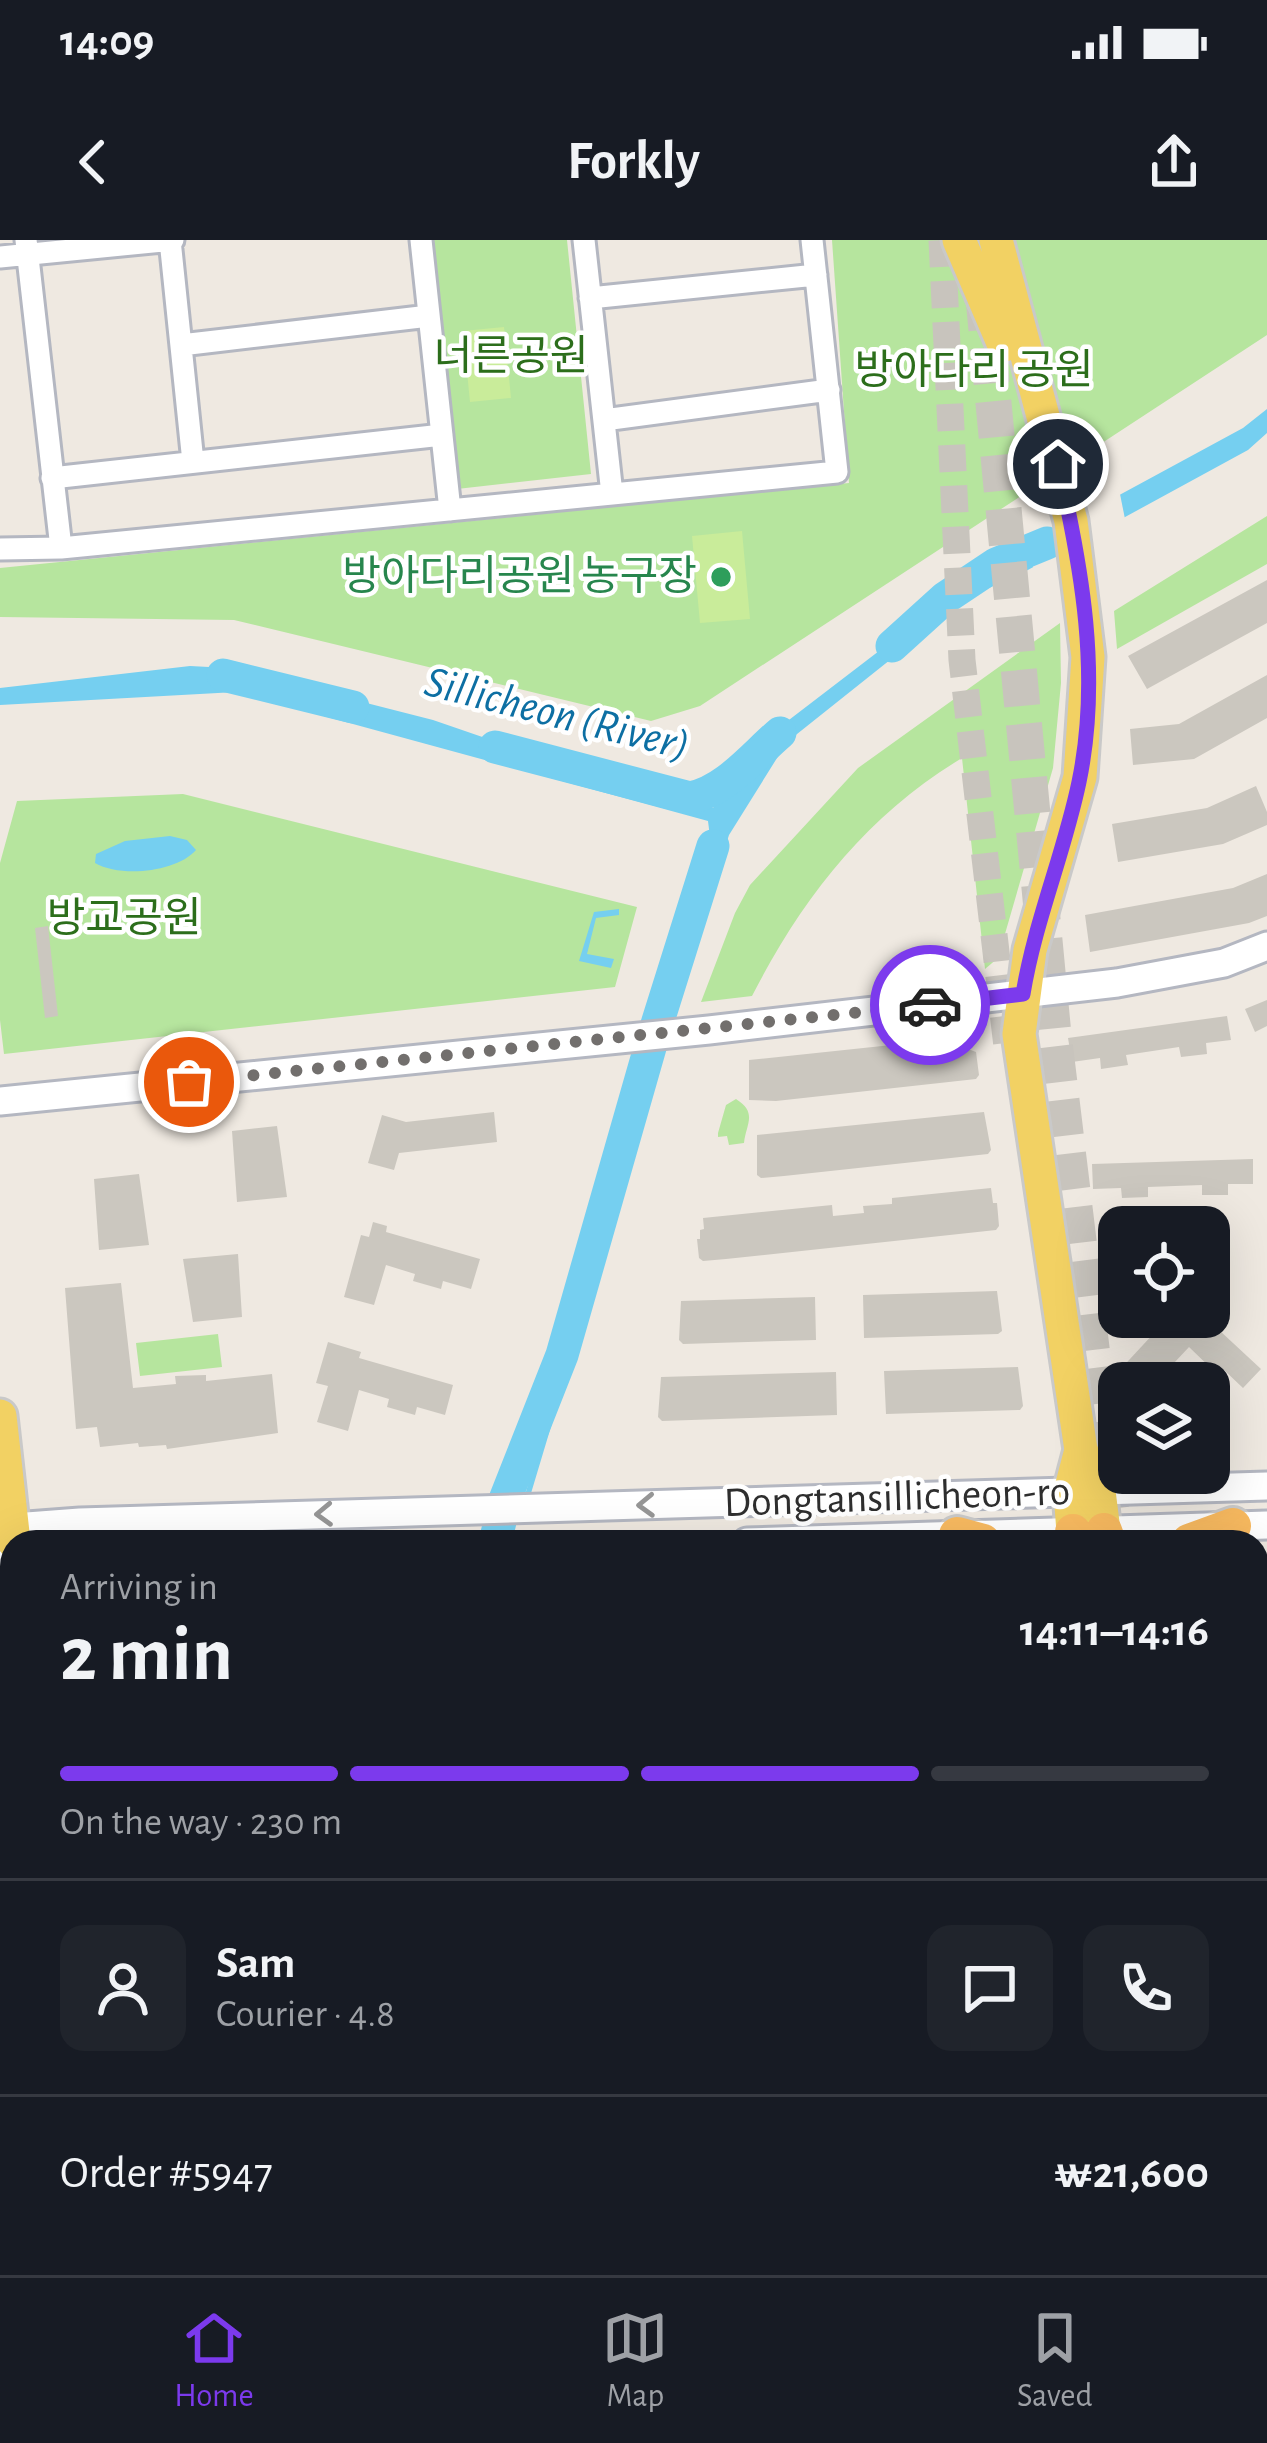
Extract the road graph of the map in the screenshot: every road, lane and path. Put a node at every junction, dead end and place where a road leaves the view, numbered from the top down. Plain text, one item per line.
1 (171, 240) edge
2 (422, 240) edge
3 (584, 240) edge
4 (812, 240) edge
5 (959, 240) edge
6 (996, 240) edge
7 (26, 247) edge
8 (0, 257) edge
9 (816, 275) junction
10 (590, 298) junction
11 (429, 316) junction
12 (181, 345) junction
13 (829, 390) junction
14 (1036, 397) junction
15 (604, 420) junction
16 (442, 435) junction
17 (193, 462) junction
18 (52, 478) junction
19 (612, 494) junction
20 (450, 510) junction
21 (61, 548) junction
22 (0, 549) edge
23 (1267, 946) edge
24 (1023, 994) junction
25 (0, 1101) edge
26 (0, 1416) edge
27 (1267, 1486) edge
28 (1085, 1492) junction
29 (1250, 1526) edge
30 (9, 1530) edge
31 (50, 1530) edge
32 (1089, 1530) edge
33 (1192, 1530) edge

1 - 7 street
1 - 12 street
2 - 11 street
3 - 10 street
4 - 9 street
5 - 14 main road
6 - 14 main road
7 - 8 street
7 - 18 street
9 - 10 street
9 - 13 street
10 - 15 street
11 - 12 street
11 - 16 street
12 - 17 street
13 - 15 street
13 - 19 street
14 - 24 main road
15 - 19 street
16 - 17 street
16 - 20 street
17 - 18 street
18 - 21 street
19 - 20 street
20 - 21 street
21 - 22 street
23 - 24 street
24 - 25 street
24 - 28 main road
26 - 30 main road
27 - 28 street, Dongtansillicheon-ro
28 -> 31 street, Dongtansillicheon-ro
28 - 32 main road
29 - 33 street, Dongtansillicheon-ro

